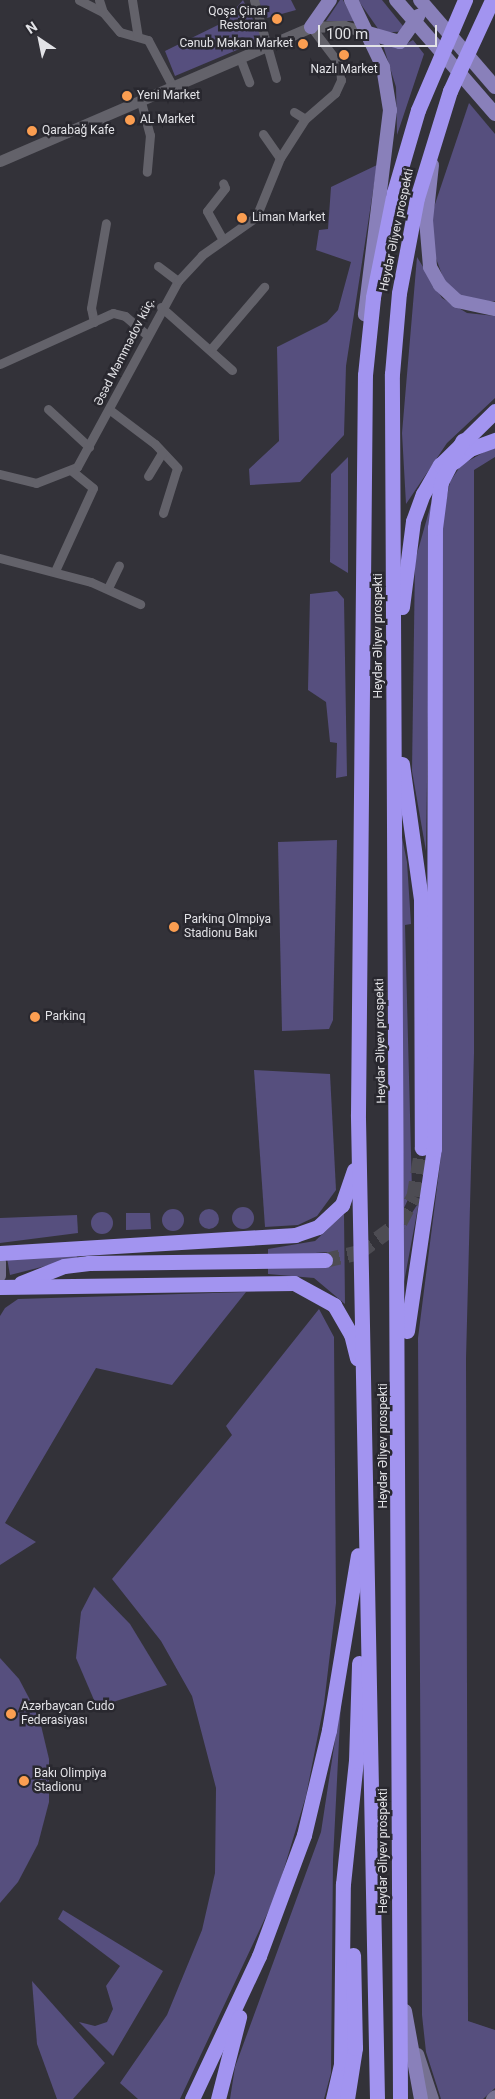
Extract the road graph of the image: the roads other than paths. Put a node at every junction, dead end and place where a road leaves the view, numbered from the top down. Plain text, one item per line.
1 (79, 0) edge
2 (100, 0) edge
3 (132, 0) edge
4 (254, 0) edge
5 (330, 0) edge
6 (351, 0) edge
7 (396, 0) edge
8 (420, 0) edge
9 (425, 0) edge
10 (461, 0) edge
11 (465, 0) edge
12 (492, 0) edge
13 (103, 12) junction
14 (455, 21) junction
15 (312, 27) junction
16 (368, 33) junction
17 (138, 36) junction
18 (269, 45) junction
19 (240, 58) junction
20 (276, 78) dead end
21 (249, 82) dead end
22 (495, 87) edge
23 (173, 88) junction
24 (141, 102) junction
25 (294, 112) dead end
26 (495, 114) edge
27 (442, 118) junction
28 (305, 119) junction
29 (262, 134) dead end
30 (280, 158) junction
31 (0, 161) edge
32 (147, 172) dead end
33 (223, 183) dead end
34 (106, 223) dead end
35 (223, 240) junction
36 (158, 266) dead end
37 (178, 281) junction
38 (264, 287) dead end
39 (161, 307) junction
40 (495, 309) edge
41 (94, 322) junction
42 (148, 336) junction
43 (211, 349) junction
44 (0, 364) edge
45 (232, 370) dead end
46 (364, 375) junction
47 (48, 409) dead end
48 (110, 410) junction
49 (495, 411) edge
50 (463, 440) junction
51 (495, 440) edge
52 (90, 447) junction
53 (162, 453) junction
54 (72, 471) junction
55 (445, 473) junction
56 (0, 474) edge
57 (148, 476) dead end
58 (163, 513) dead end
59 (0, 558) edge
60 (118, 565) dead end
61 (56, 571) junction
62 (108, 588) junction
63 (140, 604) dead end
64 (394, 676) junction
65 (358, 1114) junction
66 (422, 1148) tunnel mouth
67 (0, 1253) edge
68 (325, 1260) tunnel mouth
69 (0, 1262) edge
70 (0, 1276) edge
71 (6, 1286) edge
72 (365, 1416) junction
73 (399, 1422) junction
74 (363, 1524) junction
75 (356, 1761) junction
76 (259, 1956) junction
77 (400, 1962) junction
78 (495, 2096) edge
79 (192, 2099) edge
80 (218, 2099) edge
81 (333, 2099) edge
82 (347, 2099) edge
83 (377, 2099) edge
84 (400, 2099) edge
85 (421, 2099) edge
86 (433, 2099) edge
87 (492, 2099) edge

1 - 13 street
2 - 13 street
3 - 17 street
4 - 18 street
5 - 15 main road
6 - 16 main road
7 - 26 main road
8 - 22 main road
9 - 16 main road
10 - 14 main road
11 - 14 highway, Heydər Əliyev prospekti
12 - 27 highway, Heydər Əliyev prospekti
13 - 17 street
14 - 46 highway, Heydər Əliyev prospekti
15 - 16 street
15 - 18 street
15 - 28 street, Əsəd Məmmədov küç.
16 - 46 main road
17 - 23 street
18 - 19 street
18 - 20 street
19 - 21 street
19 - 23 street
23 - 24 street
24 - 31 street
24 - 32 street
25 - 28 street
27 - 40 main road
27 - 64 highway, Heydər Əliyev prospekti
28 - 30 street, Əsəd Məmmədov küç.
29 - 30 street
30 - 35 street, Əsəd Məmmədov küç.
33 - 35 street
34 - 41 street
35 - 37 street, Əsəd Məmmədov küç.
36 - 37 street
37 - 39 street, Əsəd Məmmədov küç.
38 - 43 street
39 - 42 street, Əsəd Məmmədov küç.
39 - 43 street
41 - 42 street
41 - 44 street
42 - 48 street, Əsəd Məmmədov küç.
43 - 45 street
46 - 65 highway, Heydər Əliyev prospekti
47 - 52 street
48 - 52 street, Əsəd Məmmədov küç.
48 - 53 street
49 - 50 highway
50 - 55 highway
50 - 64 highway
51 - 55 highway
52 - 54 street, Əsəd Məmmədov küç.
53 - 57 street
53 - 58 street
54 - 56 street
54 - 61 street
55 - 73 highway
59 - 61 street
60 - 62 street
61 - 62 street
62 - 63 street
64 - 66 highway
64 - 73 highway, Heydər Əliyev prospekti
65 - 67 highway
65 - 72 highway, Heydər Əliyev prospekti
68 - 71 highway
69 - 70 main road
71 - 72 highway
72 - 74 highway, Heydər Əliyev prospekti
73 - 77 highway, Heydər Əliyev prospekti
74 - 75 highway
74 - 76 highway
74 - 83 highway, Heydər Əliyev prospekti
75 - 81 highway
75 - 82 highway
76 - 79 highway
76 - 80 highway
77 - 84 highway, Heydər Əliyev prospekti
77 - 85 main road
77 - 86 main road
78 - 87 main road

